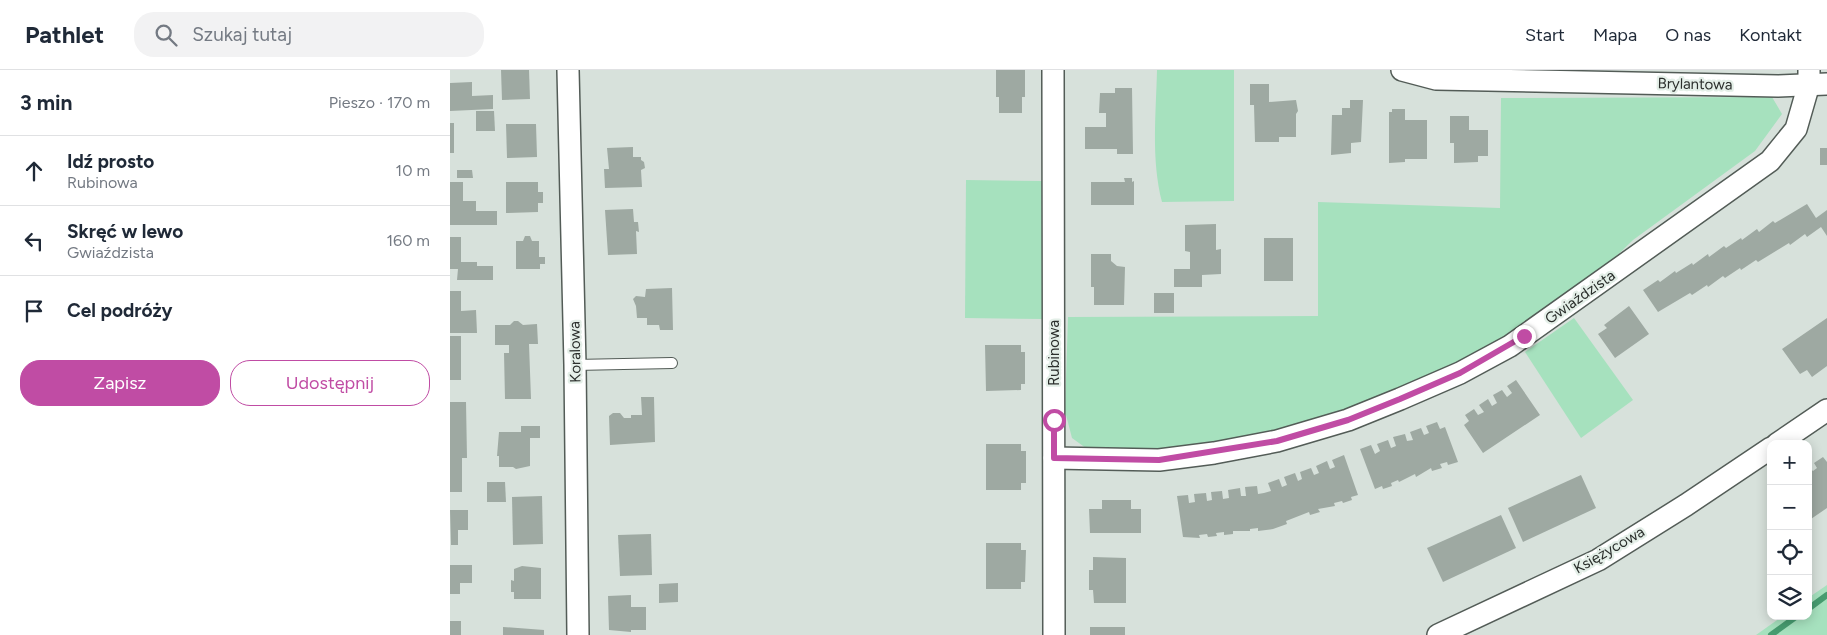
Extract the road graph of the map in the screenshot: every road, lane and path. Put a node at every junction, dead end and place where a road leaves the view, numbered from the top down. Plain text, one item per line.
1 (568, 70) edge
2 (1053, 70) edge
3 (1402, 70) edge
4 (1815, 79) edge
5 (672, 363) dead end
6 (575, 365) junction
7 (1827, 410) edge
8 (1783, 440) edge
9 (1767, 451) edge
10 (1054, 458) junction
11 (578, 635) edge
12 (1054, 635) edge
13 (1438, 635) edge

1 - 6 street, Koralowa
2 - 10 street, Rubinowa
3 - 4 street, Brylantowa
4 - 10 street, Gwiaździsta
5 - 6 lane
6 - 11 street, Koralowa
7 - 8 street
9 - 13 street, Księżycowa
10 - 12 street, Rubinowa

